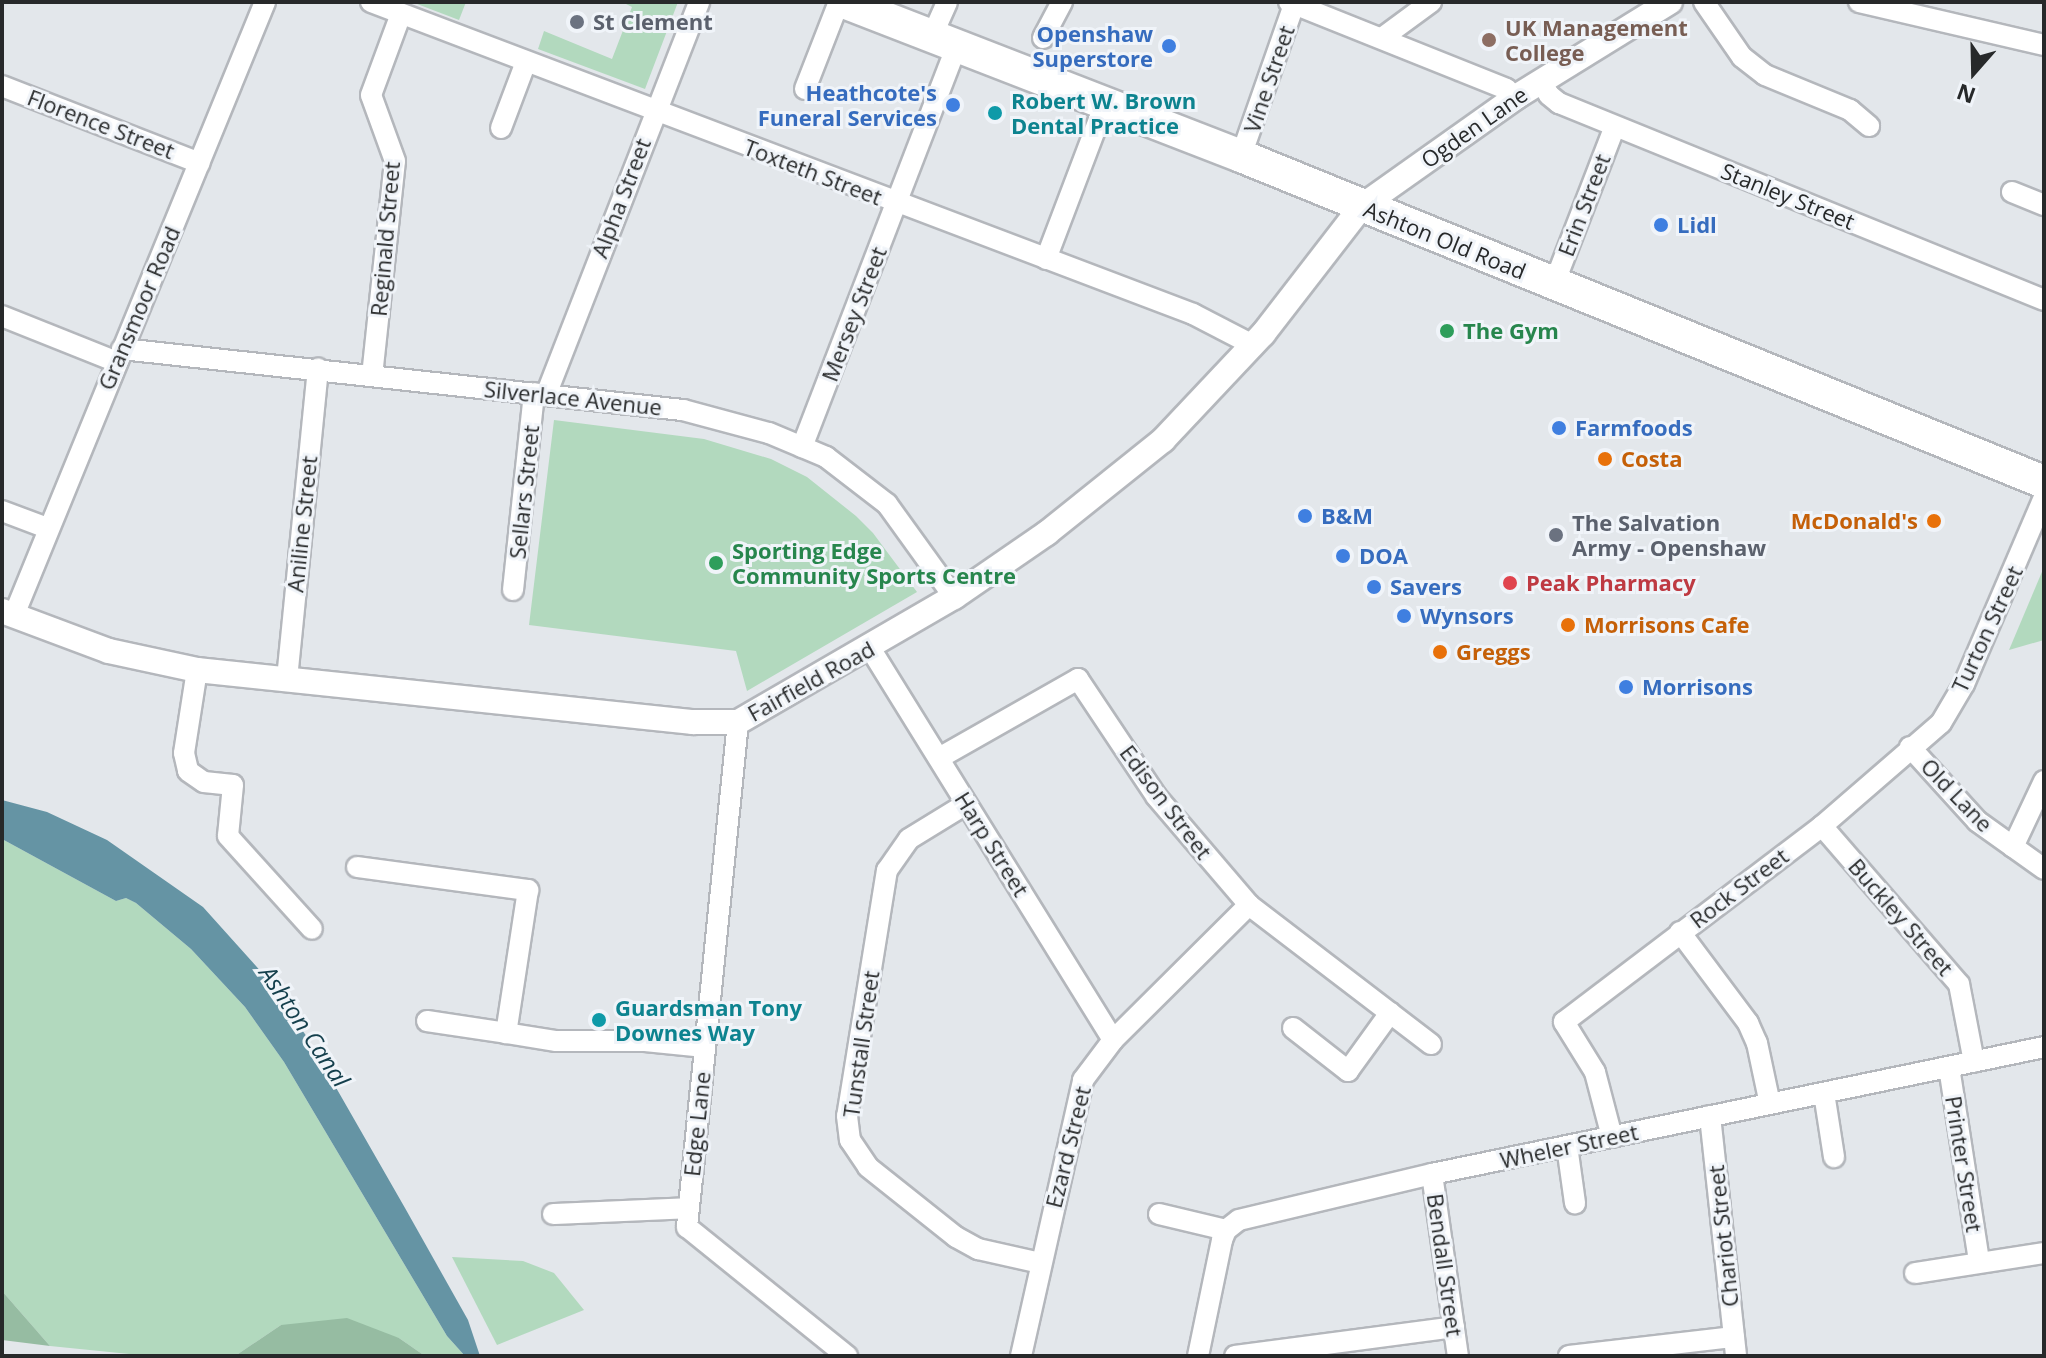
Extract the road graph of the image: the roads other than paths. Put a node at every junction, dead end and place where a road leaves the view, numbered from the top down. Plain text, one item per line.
1 (265, 2) edge
2 (371, 2) edge
3 (699, 2) edge
4 (842, 2) edge
5 (947, 2) edge
6 (1062, 2) edge
7 (1431, 2) edge
8 (1670, 2) edge
9 (1704, 2) edge
10 (1859, 2) edge
11 (1293, 3) edge
12 (401, 14) junction
13 (1043, 38) dead end
14 (1382, 38) junction
15 (944, 41) junction
16 (2044, 45) edge
17 (526, 62) junction
18 (1541, 82) junction
19 (2, 86) edge
20 (805, 89) dead end
21 (1516, 97) junction
22 (1105, 104) junction
23 (654, 111) junction
24 (1615, 126) junction
25 (1869, 126) dead end
26 (501, 128) dead end
27 (1241, 156) junction
28 (200, 163) junction
29 (2012, 192) dead end
30 (897, 204) junction
31 (2044, 205) edge
32 (1362, 206) junction
33 (1046, 259) junction
34 (1554, 284) junction
35 (2044, 300) edge
36 (2, 316) edge
37 (1253, 345) junction
38 (119, 355) junction
39 (318, 369) junction
40 (372, 376) junction
41 (540, 394) junction
42 (802, 447) junction
43 (2044, 482) edge
44 (2044, 497) edge
45 (2, 511) edge
46 (47, 528) junction
47 (513, 590) dead end
48 (954, 597) junction
49 (8, 613) edge
50 (870, 648) junction
51 (197, 670) junction
52 (287, 679) junction
53 (738, 722) junction
54 (1910, 747) junction
55 (939, 758) junction
56 (2044, 781) edge
57 (966, 804) junction
58 (1822, 826) junction
59 (2013, 847) junction
60 (357, 867) dead end
61 (2044, 869) edge
62 (1249, 905) junction
63 (312, 929) dead end
64 (1680, 932) junction
65 (1390, 1013) junction
66 (427, 1021) dead end
67 (1293, 1028) dead end
68 (506, 1033) junction
69 (1113, 1040) junction
70 (1431, 1044) dead end
71 (705, 1047) junction
72 (2044, 1047) edge
73 (1974, 1062) junction
74 (1949, 1067) junction
75 (1824, 1093) junction
76 (1770, 1104) junction
77 (1710, 1116) junction
78 (1612, 1137) junction
79 (1567, 1146) junction
80 (1834, 1157) dead end
81 (1432, 1174) junction
82 (1575, 1203) dead end
83 (688, 1208) junction
84 (553, 1214) dead end
85 (1159, 1214) dead end
86 (1226, 1230) junction
87 (2044, 1253) edge
88 (1979, 1261) junction
89 (1040, 1263) junction
90 (1915, 1273) dead end
91 (1454, 1327) junction
92 (1735, 1346) edge
93 (847, 1356) edge
94 (1021, 1356) edge
95 (1198, 1356) edge
96 (1235, 1356) edge
97 (1458, 1356) edge
98 (1569, 1356) edge

1 - 28 street, Gransmoor Road
2 - 12 street, Toxteth Street
3 - 23 street, Alpha Street
4 - 15 highway, Ashton Old Road
4 - 20 street
5 - 15 street, Mersey Street
6 - 13 street
7 - 14 street
8 - 18 street, Ogden Lane
9 - 25 street
10 - 16 street
11 - 14 street
11 - 27 street, Vine Street
12 - 17 street, Toxteth Street
12 - 40 street, Reginald Street
14 - 21 street
15 - 22 highway, Ashton Old Road
15 - 30 street, Mersey Street
17 - 23 street, Toxteth Street
17 - 26 street
18 - 21 street, Ogden Lane
18 - 24 street, Stanley Street
19 - 28 street, Florence Street
21 - 32 street, Ogden Lane
22 - 27 highway, Ashton Old Road
22 - 33 street
23 - 30 street, Toxteth Street
23 - 41 street, Alpha Street
24 - 34 street, Erin Street
24 - 35 street, Stanley Street
27 - 32 highway, Ashton Old Road
28 - 38 street, Gransmoor Road
29 - 31 street
30 - 33 street, Toxteth Street
30 - 42 street, Mersey Street
32 - 34 highway, Ashton Old Road
32 - 37 street, Fairfield Road
33 - 37 street, Toxteth Street
34 - 43 highway, Ashton Old Road
36 - 38 street, Silverlace Avenue
37 - 48 street, Fairfield Road
38 - 39 street, Silverlace Avenue
38 - 46 street, Gransmoor Road
39 - 40 street, Silverlace Avenue
39 - 52 street, Aniline Street
40 - 41 street, Silverlace Avenue
41 - 42 street, Silverlace Avenue
41 - 47 street, Sellars Street
42 - 48 street, Silverlace Avenue
44 - 54 street, Turton Street
45 - 46 street
46 - 49 street, Gransmoor Road
48 - 50 street, Fairfield Road
49 - 51 street, Fairfield Road
50 - 53 street, Fairfield Road
50 - 55 street, Harp Street
51 - 52 street, Fairfield Road
51 - 63 street
52 - 53 street, Fairfield Road
53 - 71 street, Edge Lane
54 - 58 street, Rock Street
54 - 59 street, Old Lane
55 - 57 street, Harp Street
55 - 62 street, Edison Street
56 - 59 street
57 - 69 street, Harp Street
57 - 89 street, Tunstall Street
58 - 64 street, Rock Street
58 - 73 street, Buckley Street
59 - 61 street, Old Lane
60 - 68 street
62 - 65 street, Edison Street
62 - 69 street, Ezard Street
64 - 76 street
64 - 78 street, Rock Street
65 - 67 street
65 - 70 street, Edison Street
66 - 68 street
68 - 71 street
69 - 89 street, Ezard Street
71 - 83 street, Edge Lane
72 - 73 street, Wheler Street
73 - 74 street, Wheler Street
74 - 75 street, Wheler Street
74 - 88 street, Printer Street
75 - 76 street, Wheler Street
75 - 80 street
76 - 77 street, Wheler Street
77 - 78 street, Wheler Street
77 - 92 street, Chariot Street
78 - 79 street, Wheler Street
79 - 81 street, Wheler Street
79 - 82 street
81 - 86 street, Wheler Street
81 - 91 street, Bendall Street
83 - 84 street
83 - 93 street, Edge Lane
85 - 86 street
86 - 95 street
87 - 88 street
88 - 90 street
89 - 94 street, Ezard Street
91 - 96 street
91 - 97 street, Bendall Street
92 - 98 street

